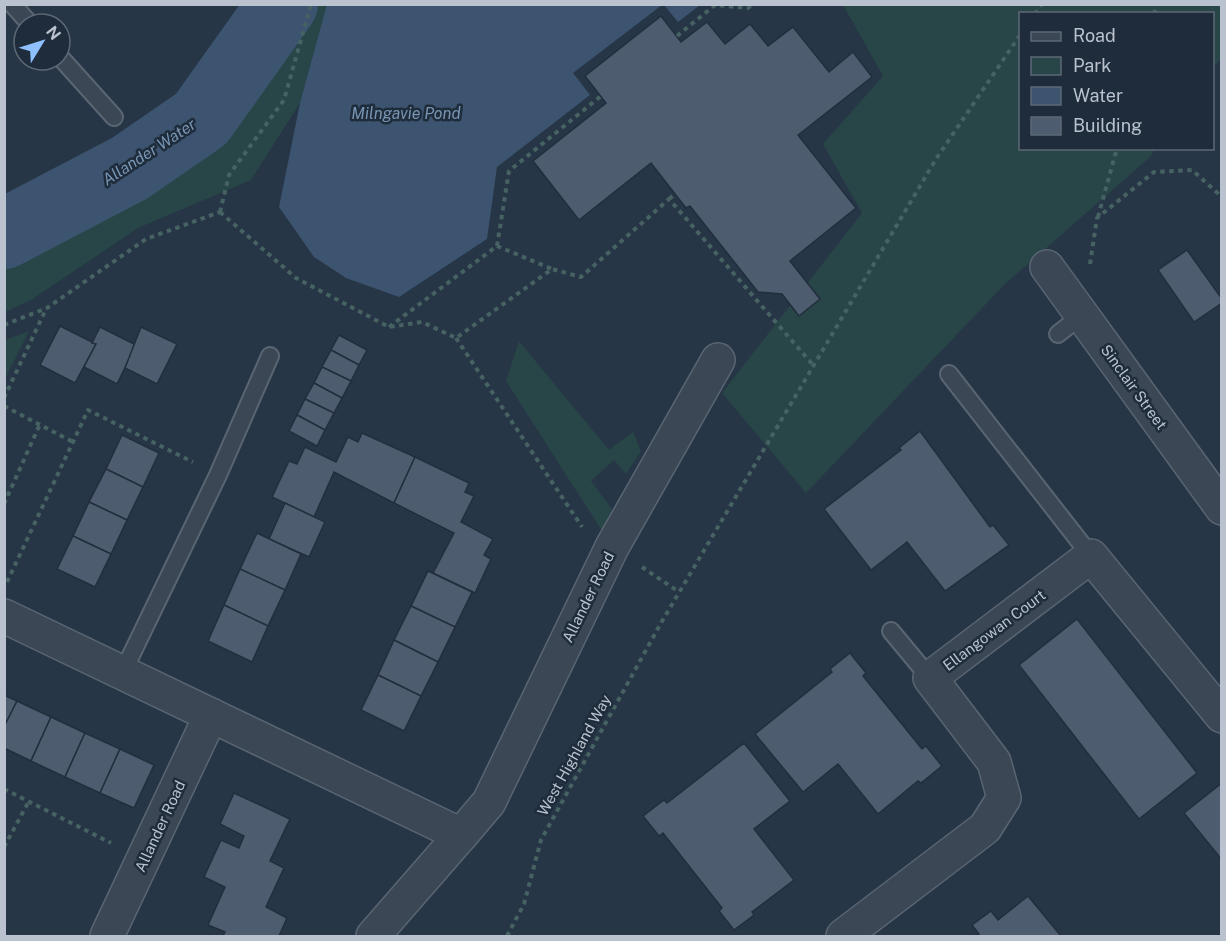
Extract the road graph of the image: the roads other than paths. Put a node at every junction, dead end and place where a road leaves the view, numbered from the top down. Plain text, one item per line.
1 (72, 70) edge
2 (114, 117) dead end
3 (1047, 267) dead end
4 (270, 356) dead end
5 (718, 360) dead end
6 (949, 374) dead end
7 (1221, 508) edge
8 (1091, 555) junction
9 (4, 616) edge
10 (891, 631) dead end
11 (122, 674) junction
12 (930, 678) junction
13 (212, 716) junction
14 (1221, 716) edge
15 (461, 835) junction
16 (107, 936) edge
17 (373, 936) edge
18 (843, 936) edge

1 - 2 lane
3 - 7 street, Sinclair Street
4 - 11 lane
5 - 15 street, Allander Road
6 - 8 lane
8 - 12 street, Ellangowan Court
8 - 14 street
9 - 11 street
10 - 12 lane
11 - 13 street
12 - 18 street, Ellangowan Court
13 - 15 street
13 - 16 street, Allander Road
15 - 17 street, Allander Road

